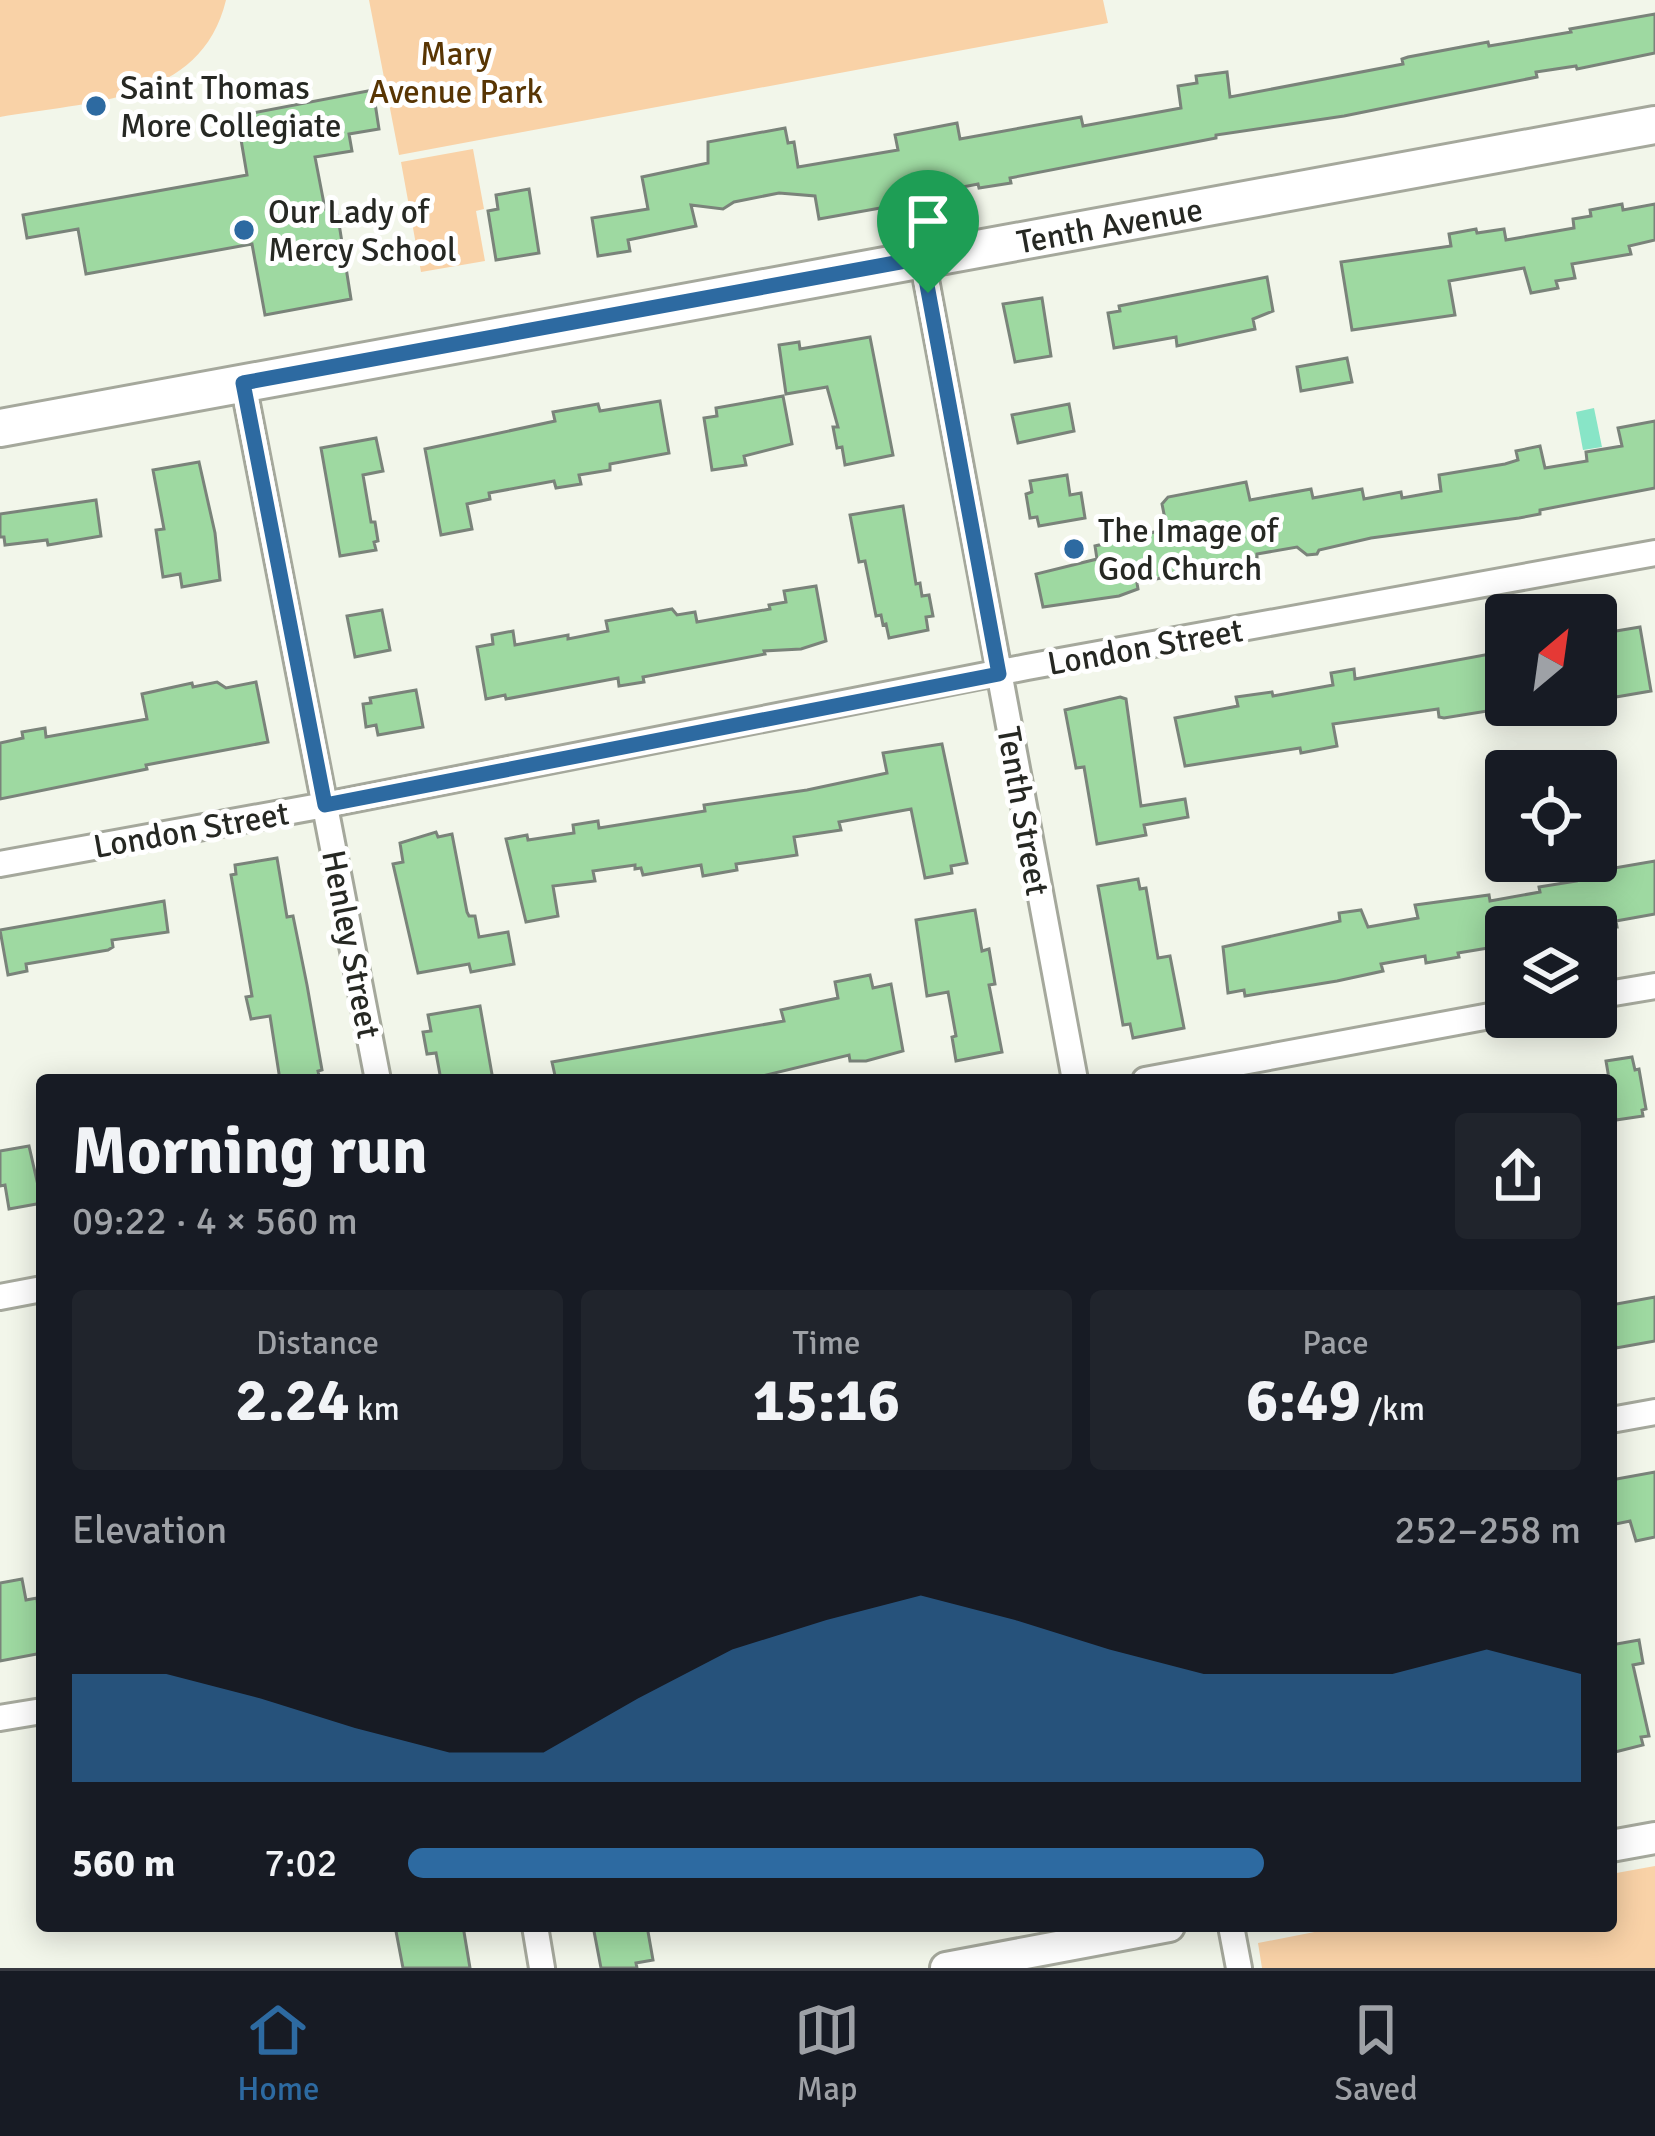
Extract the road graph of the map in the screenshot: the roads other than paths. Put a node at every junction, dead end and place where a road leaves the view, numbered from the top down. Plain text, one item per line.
1 (1655, 125) edge
2 (922, 258) junction
3 (243, 383) junction
4 (0, 428) edge
5 (1655, 554) edge
6 (999, 674) junction
7 (325, 805) junction
8 (0, 864) edge
9 (1655, 986) edge
10 (1617, 993) edge
11 (1485, 1017) edge
12 (377, 1074) edge
13 (1074, 1074) edge
14 (1177, 1074) edge
15 (36, 1290) edge
16 (0, 1297) edge
17 (1655, 1412) edge
18 (1617, 1419) edge
19 (36, 1712) edge
20 (0, 1718) edge
21 (1655, 1838) edge
22 (1617, 1845) edge
23 (536, 1932) edge
24 (1137, 1932) edge
25 (1233, 1932) edge
26 (542, 1968) edge
27 (946, 1968) edge
28 (1239, 1968) edge

1 - 2 main road, Tenth Avenue
2 - 3 main road, Tenth Avenue
2 - 6 street, Tenth Street
3 - 4 main road, Tenth Avenue
3 - 7 street, Henley Street
5 - 6 street, London Street
6 - 7 street, London Street
6 - 13 street, Tenth Street
7 - 8 street, London Street
7 - 12 street, Henley Street
9 - 10 street
11 - 14 street
15 - 16 street
17 - 18 street
19 - 20 street
21 - 22 street
23 - 26 street
24 - 27 street
25 - 28 street

